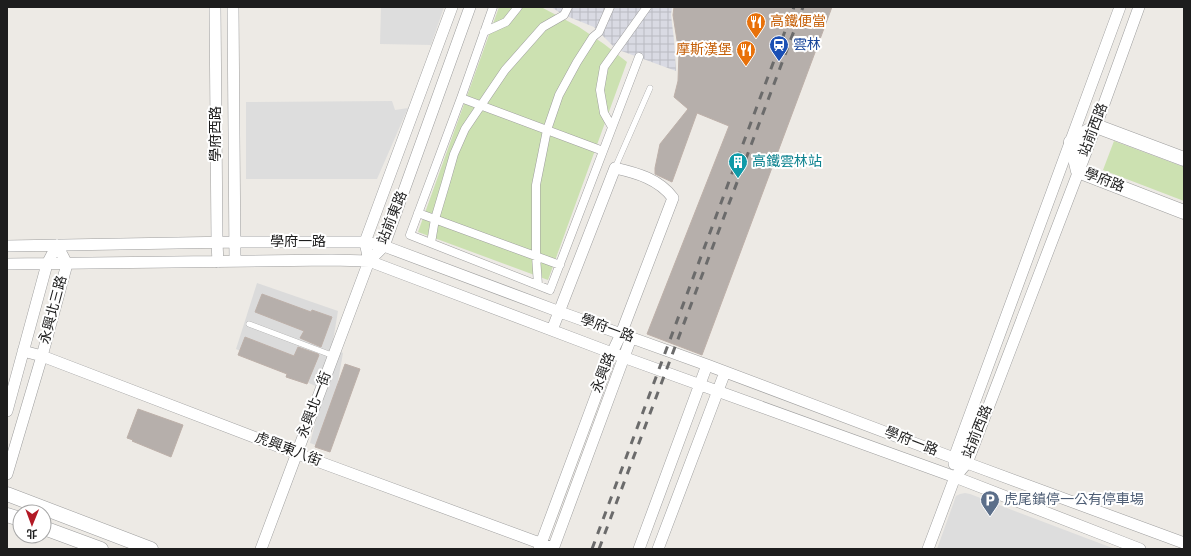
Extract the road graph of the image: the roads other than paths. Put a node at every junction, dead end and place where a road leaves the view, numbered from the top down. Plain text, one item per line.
1 (215, 7) edge
2 (233, 7) edge
3 (452, 7) edge
4 (470, 7) edge
5 (493, 7) edge
6 (518, 7) edge
7 (568, 7) edge
8 (610, 7) edge
9 (647, 7) edge
10 (1120, 7) edge
11 (1139, 7) edge
12 (484, 32) junction
13 (639, 57) dead end
14 (650, 88) dead end
15 (461, 98) junction
16 (481, 105) junction
17 (1096, 126) junction
18 (612, 127) junction
19 (547, 130) junction
20 (1071, 142) junction
21 (603, 151) junction
22 (1184, 159) edge
23 (615, 168) junction
24 (1078, 171) junction
25 (1184, 212) edge
26 (418, 213) junction
27 (435, 219) junction
28 (234, 242) junction
29 (365, 242) junction
30 (217, 243) junction
31 (431, 243) junction
32 (57, 245) junction
33 (7, 246) edge
34 (384, 246) junction
35 (536, 256) junction
36 (369, 261) junction
37 (218, 262) junction
38 (235, 262) junction
39 (7, 264) edge
40 (47, 264) junction
41 (67, 264) junction
42 (560, 265) junction
43 (538, 285) junction
44 (560, 312) junction
45 (249, 324) dead end
46 (552, 330) junction
47 (626, 336) junction
48 (23, 352) junction
49 (612, 353) junction
50 (42, 356) junction
51 (334, 356) junction
52 (624, 357) junction
53 (706, 365) junction
54 (725, 372) junction
55 (700, 384) junction
56 (718, 391) junction
57 (7, 411) edge
58 (297, 453) junction
59 (954, 458) junction
60 (967, 463) junction
61 (7, 474) edge
62 (955, 477) junction
63 (7, 494) edge
64 (52, 531) edge
65 (1184, 543) edge
66 (540, 546) edge
67 (553, 548) edge
68 (101, 549) edge
69 (151, 549) edge
70 (261, 549) edge
71 (639, 549) edge
72 (658, 549) edge
73 (928, 549) edge
74 (1140, 549) edge

1 - 30 street, 學府西路
2 - 28 street, 學府西路
3 - 29 street, 站前東路
4 - 34 street, 站前東路
5 - 12 street
6 - 12 street
7 - 16 street
8 - 19 street
9 - 18 street
10 - 20 street, 站前西路
11 - 17 street, 站前西路
12 - 15 street
13 - 18 street
14 - 23 lane
15 - 16 street
15 - 26 street
16 - 19 street
16 - 27 street
17 - 20 street
17 - 22 street
17 - 24 street, 站前西路
18 - 21 street
19 - 21 street
19 - 35 street
20 - 24 street, 學府路
20 - 59 street, 站前西路
21 - 42 street
23 - 44 street
23 - 47 street, 永興路
24 - 25 street, 學府路
24 - 60 street, 站前西路
26 - 27 street
26 - 31 street
27 - 31 street
27 - 35 street
28 - 29 street, 學府一路
28 - 30 street, 學府一路
28 - 38 street, 學府西路
29 - 34 street, 學府一路
29 - 36 street, 站前東路
30 - 32 street, 學府一路
30 - 37 street, 學府西路
31 - 43 street
32 - 33 street, 學府一路
32 - 40 street, 永興北三路
32 - 41 street, 永興北三路
34 - 36 street, 站前東路
34 - 44 street, 學府一路
35 - 42 street
35 - 43 street
36 - 38 street, 學府一路
36 - 46 street, 學府一路
36 - 51 street, 永興北一街
37 - 38 street, 學府一路
37 - 41 street, 學府一路
39 - 40 street, 學府一路
40 - 41 street, 學府一路
40 - 48 street, 永興北三路
41 - 50 street, 永興北三路
42 - 43 street
44 - 46 street
44 - 47 street, 學府一路
45 - 51 lane
46 - 49 street, 學府一路
47 - 49 street, 永興路
47 - 52 street, 永興路
47 - 53 street, 學府一路
48 - 50 street, 虎興東八街
48 - 57 street, 永興北三路
49 - 52 street, 學府一路
49 - 66 street, 永興路
50 - 58 street, 虎興東八街
50 - 61 street, 永興北三路
51 - 58 street, 永興北一街
52 - 55 street, 學府一路
52 - 67 street, 永興路
53 - 54 street, 學府一路
53 - 55 street
54 - 56 street
54 - 59 street, 學府一路
55 - 56 street, 學府一路
55 - 71 street
56 - 62 street, 學府一路
56 - 72 street
58 - 66 street, 虎興東八街
58 - 70 street, 永興北一街
59 - 60 street, 學府一路
59 - 62 street, 站前西路
60 - 62 street, 站前西路
60 - 65 street, 學府一路
62 - 73 street
62 - 74 street, 學府一路
63 - 69 street
64 - 68 street
66 - 67 street, 虎興東八街

